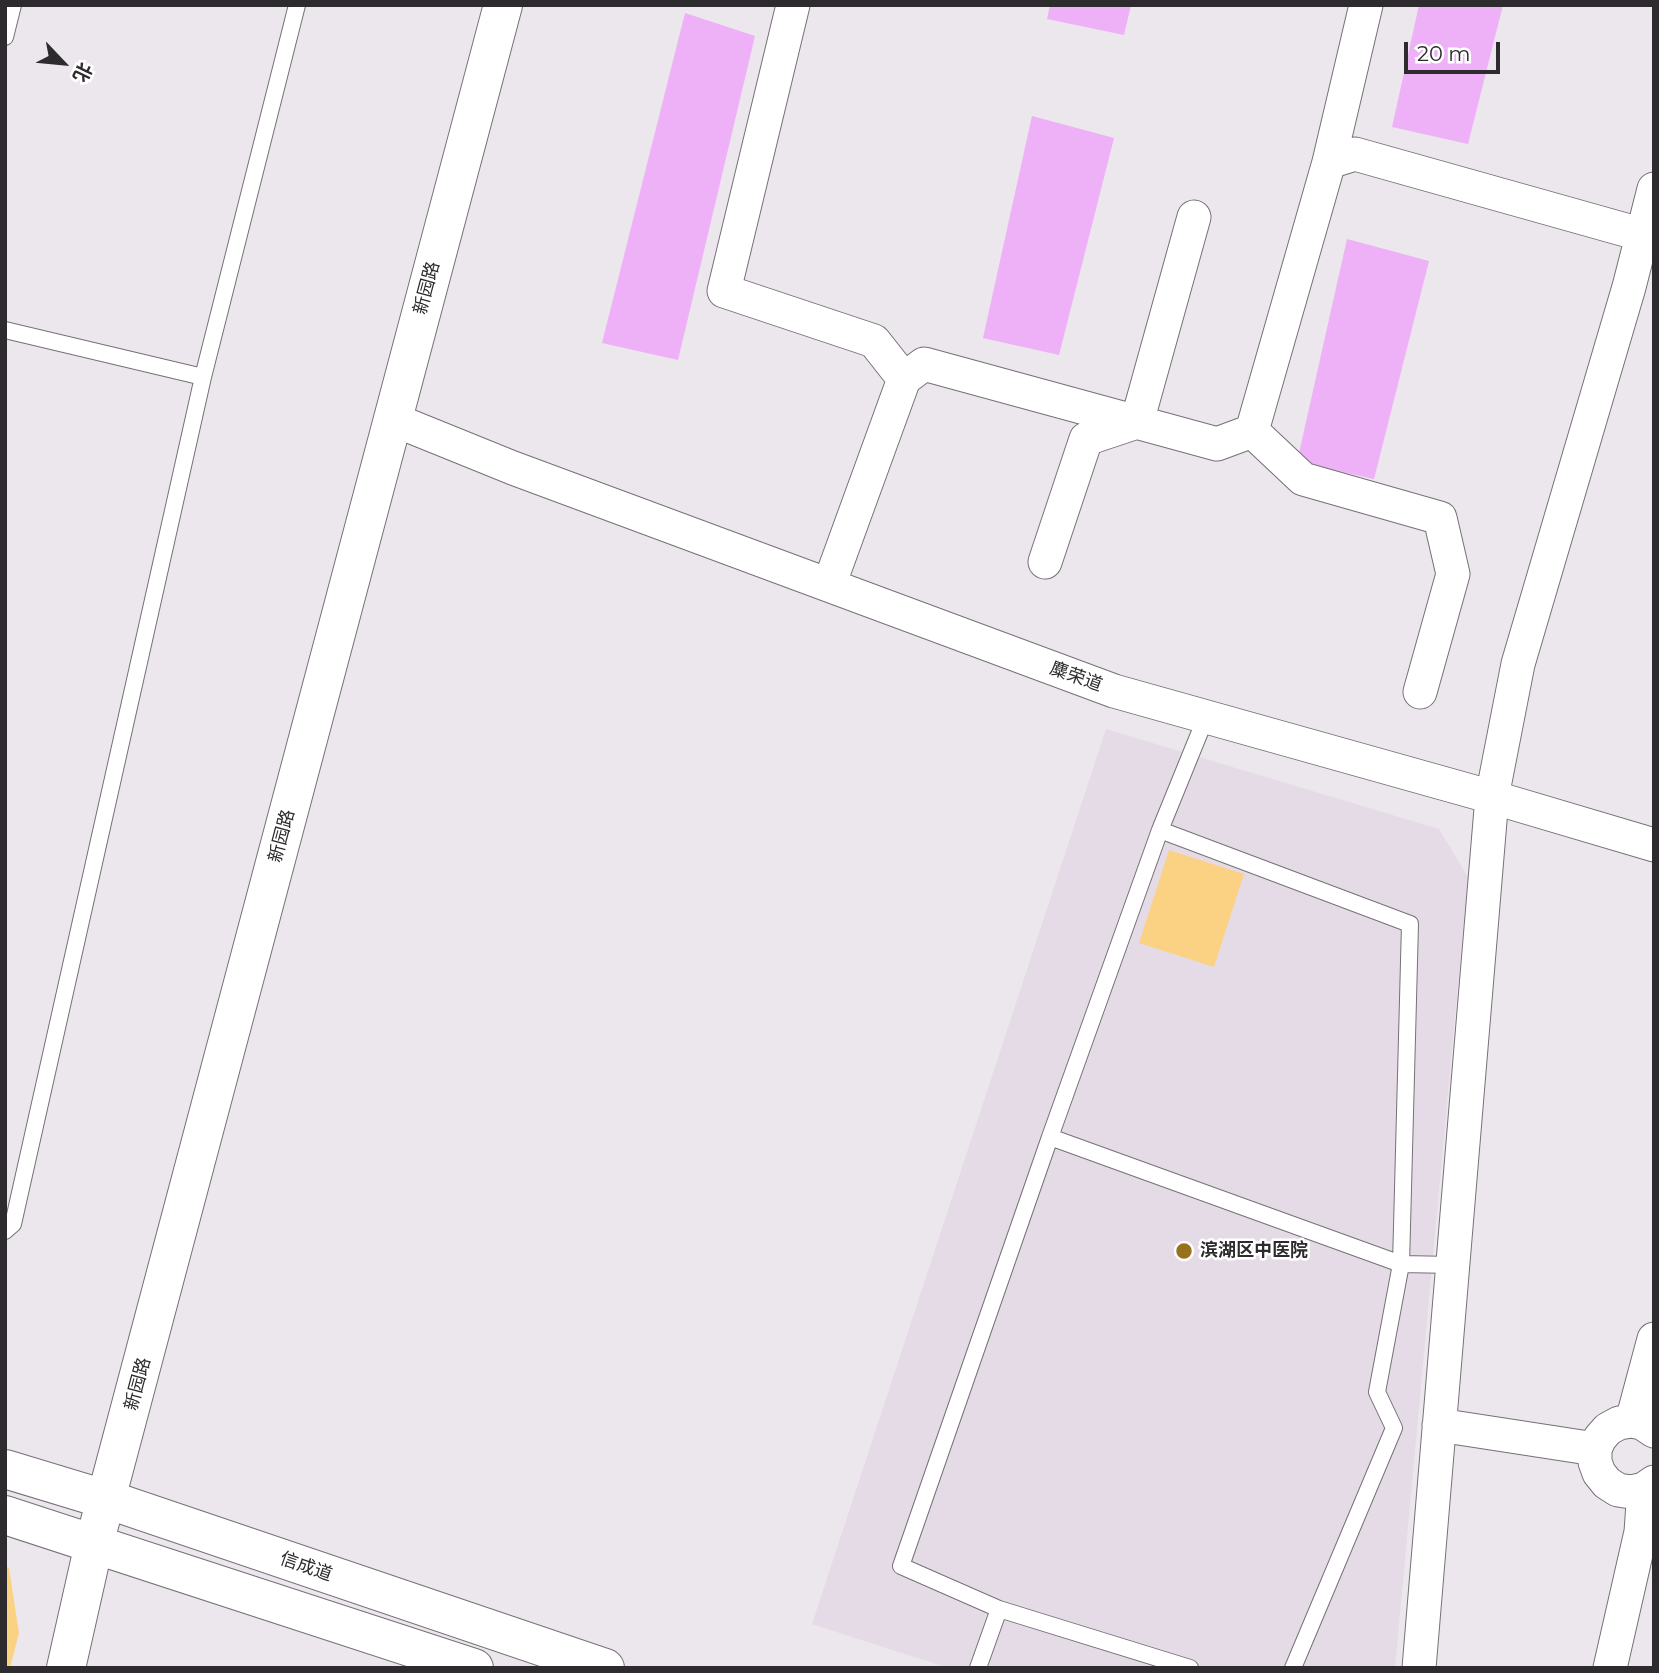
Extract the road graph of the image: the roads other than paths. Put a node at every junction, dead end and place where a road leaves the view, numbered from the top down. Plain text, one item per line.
1 (13, 5) edge
2 (297, 5) edge
3 (503, 5) edge
4 (514, 5) edge
5 (793, 5) edge
6 (1366, 5) edge
7 (5, 37) edge
8 (1329, 162) junction
9 (1654, 189) edge
10 (1194, 217) dead end
11 (1648, 236) edge
12 (5, 330) edge
13 (203, 377) junction
14 (904, 379) junction
15 (397, 421) junction
16 (1137, 422) junction
17 (1251, 431) junction
18 (1045, 562) dead end
19 (829, 585) junction
20 (1420, 692) dead end
21 (1206, 717) junction
22 (1492, 797) junction
23 (1160, 830) junction
24 (1654, 845) edge
25 (1051, 1137) junction
26 (5, 1231) edge
27 (1401, 1264) junction
28 (1452, 1265) junction
29 (1654, 1339) edge
30 (1439, 1425) junction
31 (1643, 1426) edge
32 (1595, 1449) junction
33 (5, 1469) edge
34 (1649, 1485) edge
35 (115, 1503) junction
36 (5, 1514) edge
37 (102, 1547) junction
38 (999, 1609) junction
39 (66, 1668) edge
40 (83, 1668) edge
41 (474, 1668) edge
42 (605, 1668) edge
43 (978, 1668) edge
44 (1190, 1668) edge
45 (1293, 1668) edge
46 (1419, 1668) edge
47 (1610, 1668) edge

1 - 7 lane
2 - 13 lane
3 - 15 street, 新园路
4 - 15 street, 新园路
5 - 14 street
6 - 8 street
8 - 11 street
8 - 17 street
9 - 11 street
10 - 16 street
11 - 22 street
12 - 13 lane
13 - 26 lane
14 - 16 street
14 - 19 street
15 - 19 street, 麋荣道
15 - 35 street, 新园路
16 - 17 street
16 - 18 street
17 - 20 street
19 - 21 street, 麋荣道
21 - 22 street, 麋荣道
21 - 23 lane
22 - 24 street, 麋荣道
22 - 28 street
23 - 25 lane
23 - 27 lane
25 - 27 lane
25 - 38 lane
27 - 28 lane
27 - 45 lane
28 - 30 street
29 - 31 street
30 - 32 street
30 - 46 street
31 - 32 street
32 - 34 street
33 - 35 street, 信成道
34 - 47 street
35 - 37 street, 新园路
35 - 42 street, 信成道
36 - 37 street
37 - 39 street, 新园路
37 - 40 street, 新园路
37 - 41 street
38 - 43 lane
38 - 44 lane

